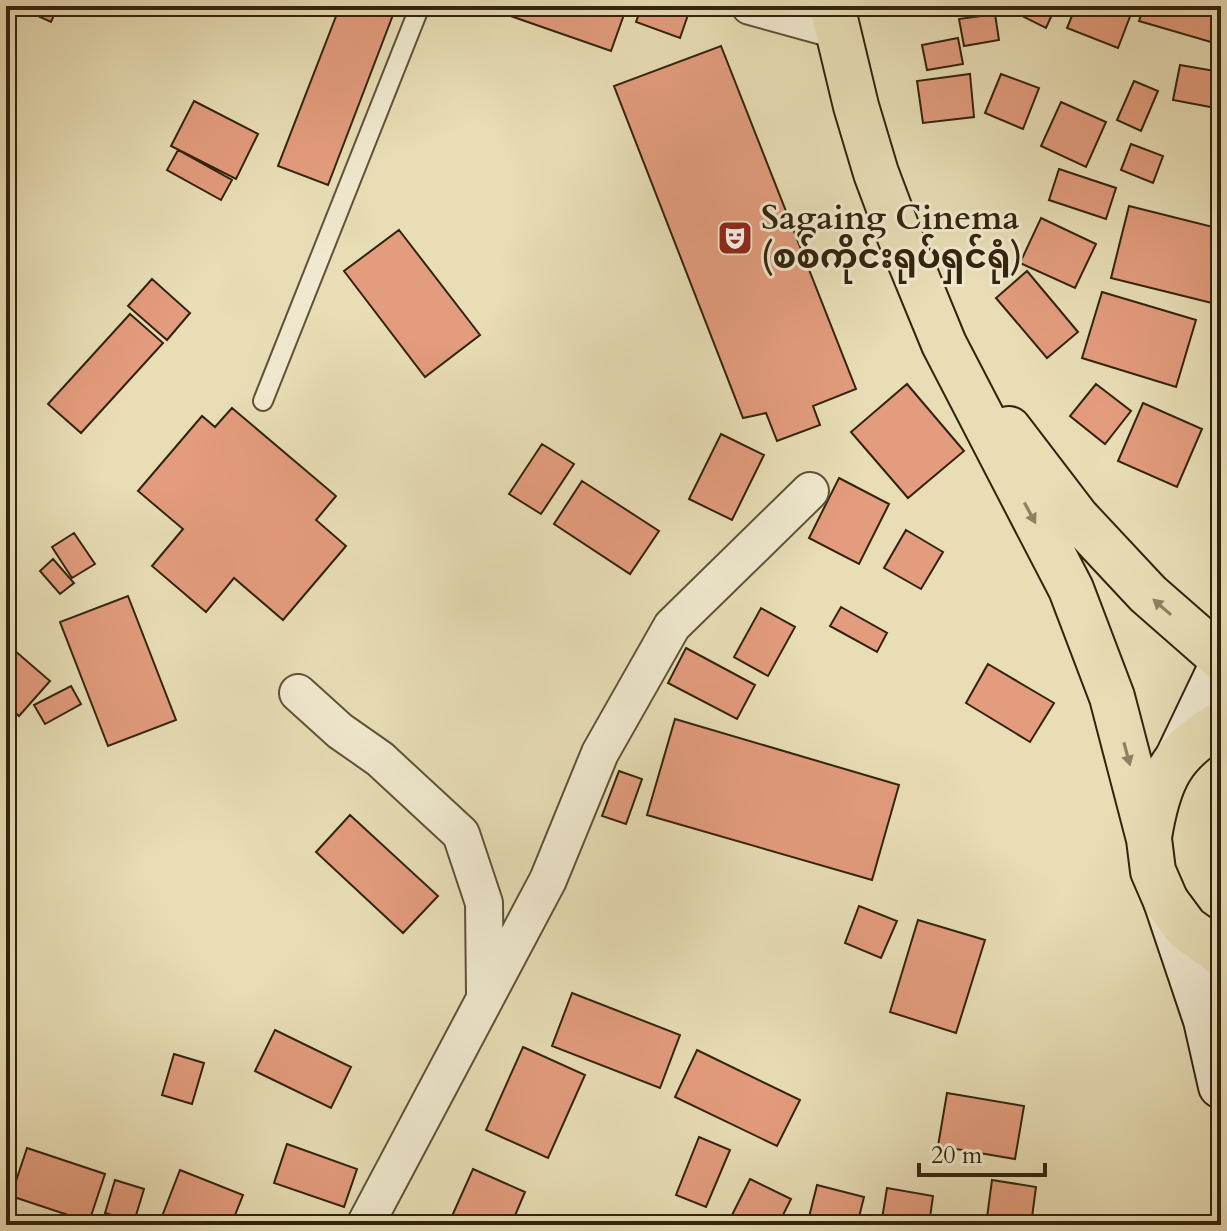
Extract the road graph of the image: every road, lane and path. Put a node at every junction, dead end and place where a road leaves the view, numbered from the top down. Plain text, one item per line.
1 (420, 6) edge
2 (750, 6) edge
3 (835, 18) edge
4 (944, 344) junction
5 (263, 401) dead end
6 (810, 491) dead end
7 (1221, 658) edge
8 (1221, 667) edge
9 (298, 693) dead end
10 (1221, 724) edge
11 (1178, 757) junction
12 (1149, 839) junction
13 (1166, 901) junction
14 (1221, 953) edge
15 (485, 999) junction
16 (1221, 1086) edge
17 (365, 1225) edge

1 - 5 lane
2 - 3 street
3 - 4 highway
7 -> 4 highway
4 -> 12 highway
6 - 15 street
8 - 11 main road
9 - 15 street
10 - 11 highway
11 - 12 highway
12 - 13 highway
13 - 14 highway
13 - 16 main road
15 - 17 street

